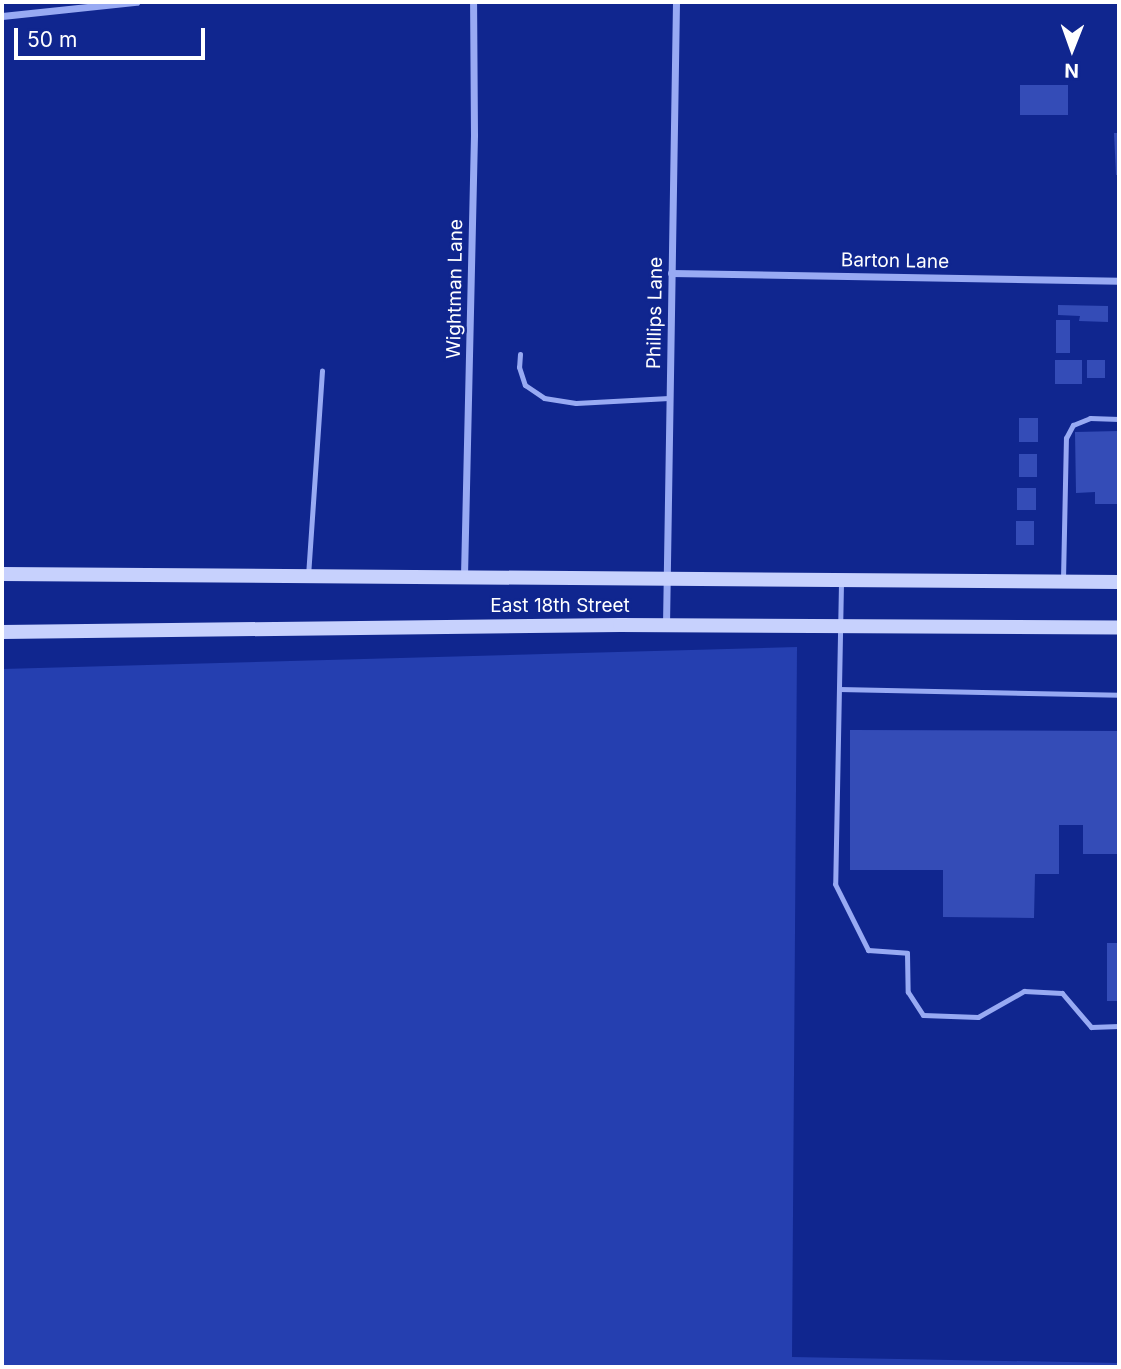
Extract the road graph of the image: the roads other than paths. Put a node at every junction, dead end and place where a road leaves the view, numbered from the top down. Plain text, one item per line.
1 (136, 2) edge
2 (473, 2) edge
3 (676, 2) edge
4 (2, 16) edge
5 (671, 273) junction
6 (1119, 281) edge
7 (520, 355) dead end
8 (322, 370) dead end
9 (669, 398) junction
10 (1119, 419) edge
11 (2, 574) edge
12 (308, 576) junction
13 (464, 576) junction
14 (666, 577) junction
15 (841, 579) junction
16 (1063, 581) junction
17 (1119, 582) edge
18 (666, 625) junction
19 (839, 626) junction
20 (1119, 628) edge
21 (2, 632) edge
22 (839, 689) junction
23 (1119, 695) edge
24 (1119, 1026) edge

1 - 4 street
2 - 13 street, Wightman Lane
3 - 5 street, Phillips Lane
5 - 6 street, Barton Lane
5 - 9 street, Phillips Lane
7 - 9 lane
8 - 12 lane
9 - 14 street, Phillips Lane
10 - 16 lane
11 - 12 main road, East 18th Street
12 - 13 main road, East 18th Street
13 - 14 main road, East 18th Street
14 - 15 main road, East 18th Street
14 - 18 street, Phillips Lane
15 - 16 main road, East 18th Street
15 - 19 lane
16 - 17 main road, East 18th Street
18 - 19 main road, East 18th Street
18 - 21 main road, East 18th Street
19 - 20 main road, East 18th Street
19 - 22 lane
22 - 23 lane
22 - 24 lane

